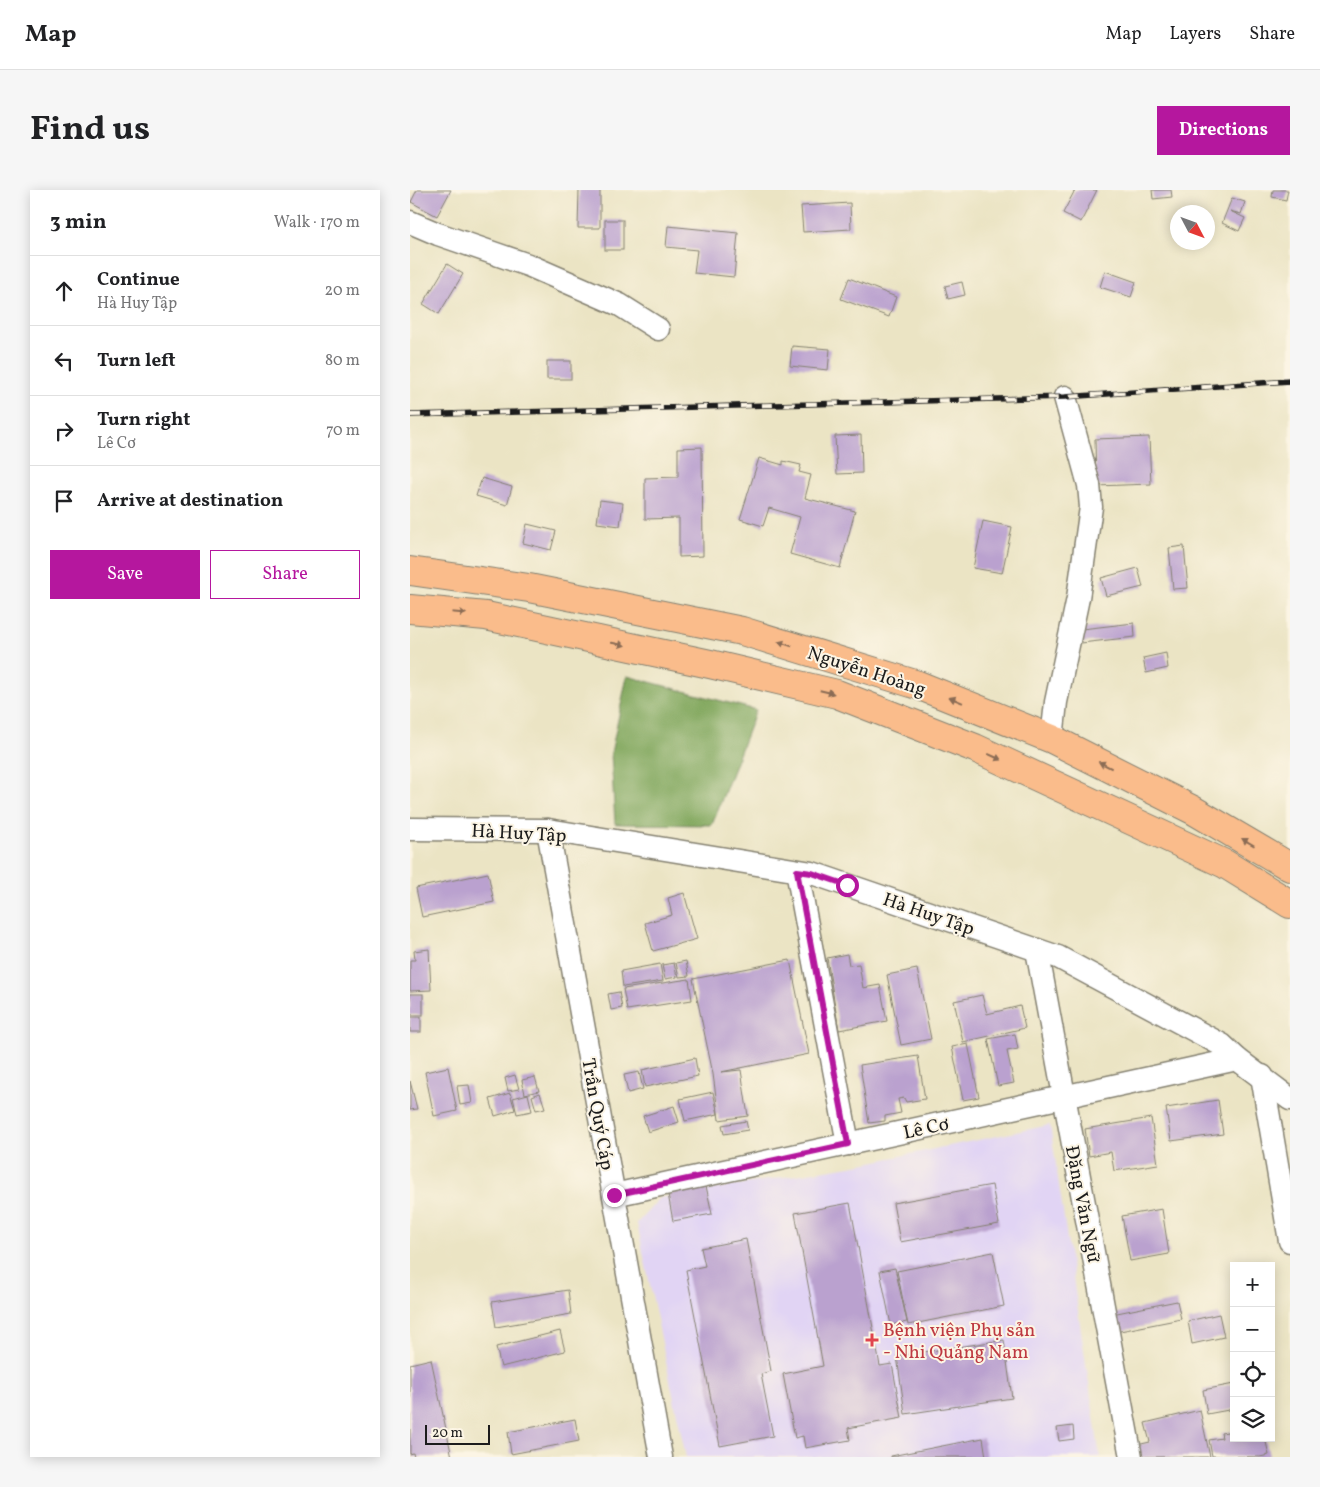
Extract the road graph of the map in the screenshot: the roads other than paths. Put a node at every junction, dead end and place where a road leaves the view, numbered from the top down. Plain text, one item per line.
1 (410, 222) edge
2 (658, 329) dead end
3 (1066, 398) dead end
4 (410, 571) edge
5 (410, 609) edge
6 (1052, 739) junction
7 (410, 829) edge
8 (548, 830) junction
9 (1290, 867) edge
10 (797, 871) junction
11 (1290, 904) edge
12 (1037, 950) junction
13 (1237, 1059) junction
14 (1262, 1076) junction
15 (1064, 1097) junction
16 (1290, 1099) edge
17 (848, 1144) junction
18 (614, 1195) junction
19 (1290, 1241) edge
20 (660, 1457) edge
21 (1131, 1457) edge

1 - 2 street
3 - 6 street
6 -> 4 highway, Nguyễn Hoàng
5 -> 11 highway, Nguyễn Hoàng
9 -> 6 highway, Nguyễn Hoàng
7 - 8 street, Hà Huy Tập
8 - 10 street, Hà Huy Tập
8 - 18 street, Trần Quý Cáp
10 - 12 street, Hà Huy Tập
10 - 17 street
12 - 13 street, Hà Huy Tập
12 - 15 street, Đặng Văn Ngữ
13 - 14 street, Hà Huy Tập
13 - 15 street, Lê Cơ
14 - 16 street, Hà Huy Tập
14 - 19 street
15 - 17 street, Lê Cơ
15 - 21 street, Đặng Văn Ngữ
17 - 18 street, Lê Cơ
18 - 20 street, Trần Quý Cáp

